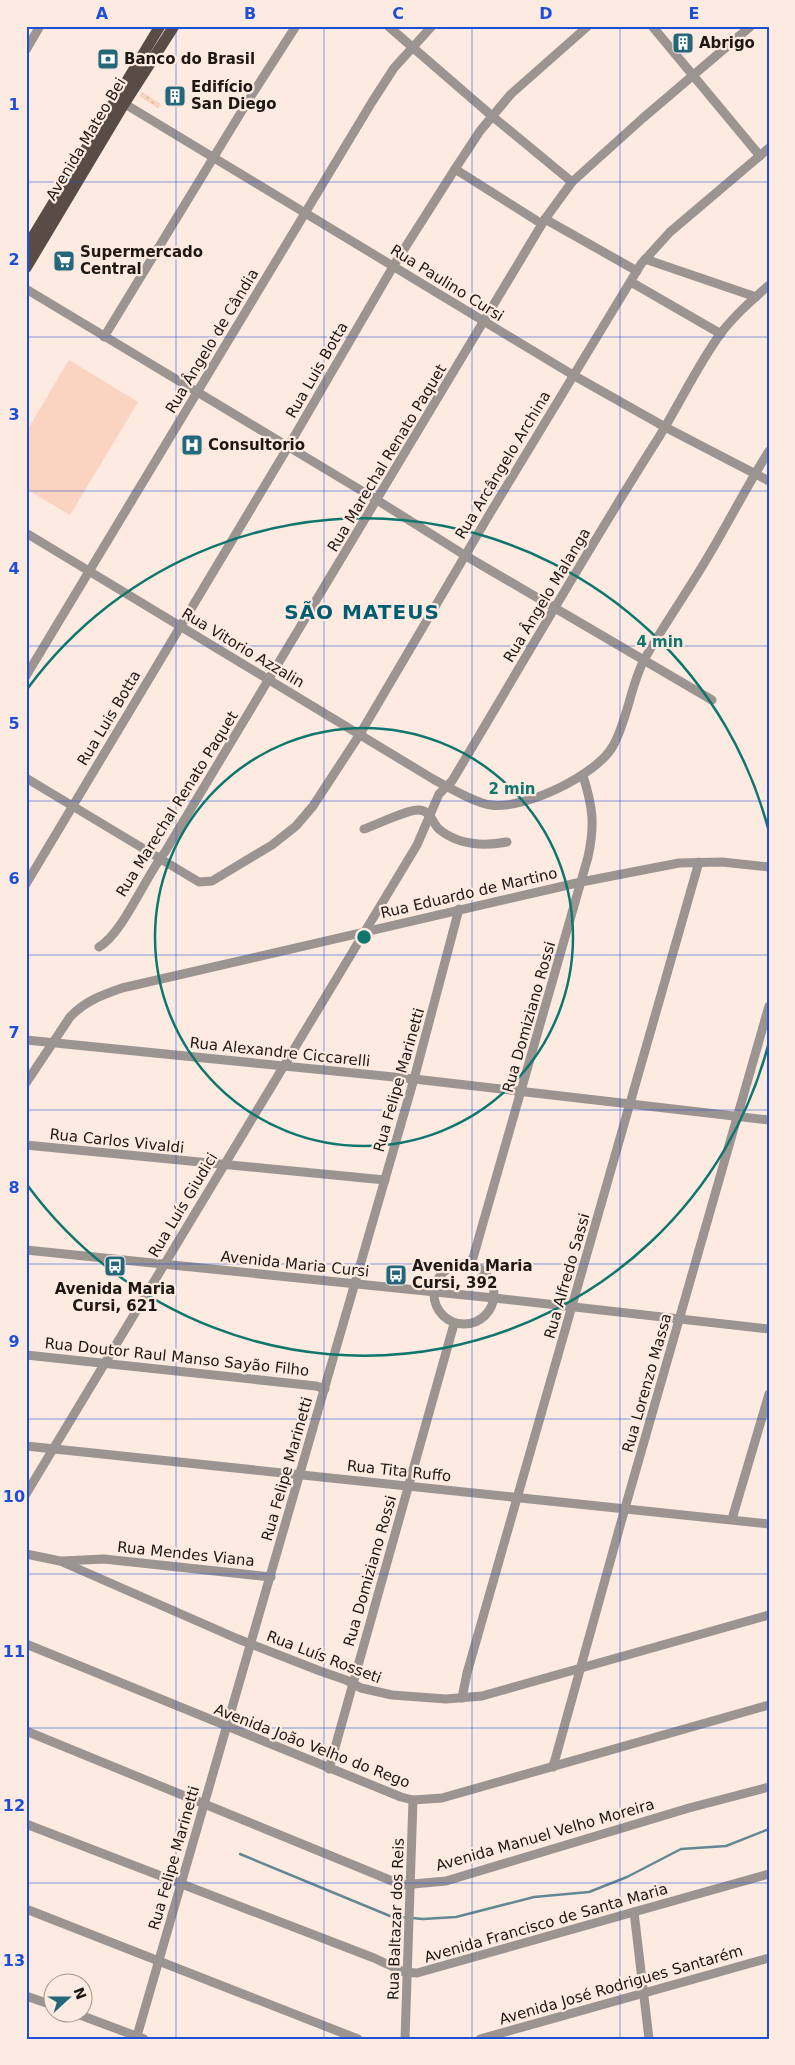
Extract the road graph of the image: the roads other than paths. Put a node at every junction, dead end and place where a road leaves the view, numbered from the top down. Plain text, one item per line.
1 (40, 26) edge
2 (160, 26) edge
3 (174, 26) edge
4 (296, 26) edge
5 (388, 26) edge
6 (432, 26) edge
7 (588, 26) edge
8 (652, 26) edge
9 (751, 26) edge
10 (412, 47) junction
11 (26, 50) edge
12 (694, 74) junction
13 (120, 101) junction
14 (492, 116) junction
15 (769, 148) edge
16 (760, 156) junction
17 (214, 159) junction
18 (455, 169) junction
19 (572, 182) junction
20 (305, 214) junction
21 (543, 222) junction
22 (26, 248) edge
23 (645, 259) junction
24 (394, 266) junction
25 (26, 268) edge
26 (637, 271) junction
27 (631, 282) junction
28 (769, 285) edge
29 (26, 289) edge
30 (756, 297) junction
31 (484, 322) junction
32 (721, 334) junction
33 (104, 337) junction
34 (573, 375) junction
35 (196, 393) junction
36 (665, 428) junction
37 (288, 447) junction
38 (769, 452) edge
39 (755, 473) junction
40 (769, 481) edge
41 (377, 500) junction
42 (26, 533) edge
43 (466, 556) junction
44 (90, 571) junction
45 (554, 608) junction
46 (180, 626) junction
47 (643, 661) junction
48 (26, 676) edge
49 (269, 680) junction
50 (712, 700) dead end
51 (360, 734) junction
52 (583, 776) junction
53 (26, 778) edge
54 (447, 786) junction
55 (73, 806) junction
56 (430, 816) junction
57 (364, 829) dead end
58 (507, 842) dead end
59 (160, 858) junction
60 (699, 862) junction
61 (769, 867) edge
62 (581, 882) junction
63 (26, 884) edge
64 (459, 909) junction
65 (365, 930) junction
66 (99, 947) dead end
67 (769, 1006) edge
68 (26, 1040) edge
69 (52, 1042) junction
70 (283, 1066) junction
71 (414, 1079) junction
72 (26, 1083) edge
73 (522, 1091) junction
74 (630, 1104) junction
75 (737, 1117) junction
76 (769, 1120) edge
77 (26, 1145) edge
78 (223, 1165) junction
79 (385, 1180) junction
80 (26, 1250) edge
81 (164, 1264) junction
82 (471, 1265) junction
83 (354, 1284) junction
84 (433, 1292) junction
85 (494, 1298) junction
86 (572, 1307) junction
87 (680, 1320) junction
88 (454, 1324) junction
89 (769, 1329) edge
90 (26, 1355) edge
91 (104, 1364) junction
92 (324, 1389) junction
93 (769, 1394) edge
94 (26, 1446) edge
95 (53, 1449) junction
96 (300, 1474) junction
97 (409, 1486) junction
98 (26, 1494) edge
99 (517, 1497) junction
100 (625, 1508) junction
101 (732, 1519) junction
102 (769, 1524) edge
103 (26, 1554) edge
104 (98, 1559) junction
105 (60, 1561) junction
106 (96, 1577) junction
107 (271, 1577) junction
108 (769, 1615) edge
109 (26, 1644) edge
110 (251, 1644) junction
111 (580, 1668) junction
112 (353, 1683) junction
113 (462, 1698) junction
114 (769, 1705) edge
115 (227, 1727) junction
116 (26, 1731) edge
117 (553, 1767) junction
118 (329, 1769) junction
119 (769, 1786) edge
120 (414, 1800) junction
121 (204, 1803) junction
122 (26, 1824) edge
123 (769, 1874) edge
124 (181, 1884) junction
125 (411, 1885) junction
126 (26, 1909) edge
127 (634, 1912) junction
128 (769, 1958) edge
129 (159, 1962) junction
130 (407, 1973) junction
131 (644, 1994) junction
132 (27, 1996) edge
133 (42, 2001) edge
134 (92, 2019) edge
135 (140, 2037) edge
136 (358, 2039) edge
137 (405, 2039) edge
138 (480, 2039) edge
139 (649, 2039) edge

1 - 11 street
2 - 13 main road, Avenida Mateo Bei
3 - 13 main road, Avenida Mateo Bei
4 - 17 street
5 - 10 street
6 - 10 street, Rua Ângelo de Cândia
7 - 14 street, Rua Luis Botta
8 - 12 street
9 - 12 street, Rua Marechal Renato Paquet
10 - 14 street
10 - 20 street, Rua Ângelo de Cândia
12 - 16 street
12 - 19 street, Rua Marechal Renato Paquet
13 - 17 street, Rua Paulino Cursi
13 - 22 main road, Avenida Mateo Bei
13 - 25 main road, Avenida Mateo Bei
14 - 18 street, Rua Luis Botta
14 - 19 street
15 - 16 street, Rua Arcângelo Archina
16 - 23 street, Rua Arcângelo Archina
17 - 20 street, Rua Paulino Cursi
17 - 33 street
18 - 21 street
18 - 24 street, Rua Luis Botta
19 - 21 street, Rua Marechal Renato Paquet
20 - 24 street, Rua Paulino Cursi
20 - 35 street, Rua Ângelo de Cândia
21 - 26 street
21 - 31 street, Rua Marechal Renato Paquet
23 - 26 street, Rua Arcângelo Archina
23 - 30 street
24 - 31 street, Rua Paulino Cursi
24 - 37 street, Rua Luis Botta
26 - 27 street, Rua Arcângelo Archina
27 - 32 street
27 - 34 street, Rua Arcângelo Archina
28 - 30 street, Rua Ângelo Malanga
29 - 33 street
30 - 32 street, Rua Ângelo Malanga
31 - 34 street, Rua Paulino Cursi
31 - 41 street, Rua Marechal Renato Paquet
32 - 36 street, Rua Ângelo Malanga
33 - 35 street
34 - 36 street, Rua Paulino Cursi
34 - 43 street, Rua Arcângelo Archina
35 - 37 street
35 - 44 street, Rua Ângelo de Cândia
36 - 39 street, Rua Paulino Cursi
36 - 45 street, Rua Ângelo Malanga
37 - 41 street
37 - 46 street, Rua Luis Botta
38 - 39 street, Rua Vitorio Azzalin
39 - 40 street, Rua Paulino Cursi
39 - 47 street, Rua Vitorio Azzalin
41 - 43 street
41 - 49 street, Rua Marechal Renato Paquet
42 - 44 street, Rua Vitorio Azzalin
43 - 45 street
43 - 51 street, Rua Arcângelo Archina
44 - 46 street, Rua Vitorio Azzalin
44 - 48 street, Rua Ângelo de Cândia
45 - 47 street
45 - 54 street, Rua Ângelo Malanga
46 - 49 street, Rua Vitorio Azzalin
46 - 55 street, Rua Luis Botta
47 - 50 street
47 - 52 street, Rua Vitorio Azzalin
49 - 51 street, Rua Vitorio Azzalin
49 - 59 street, Rua Marechal Renato Paquet
51 - 54 street, Rua Vitorio Azzalin
51 - 59 street, Rua Arcângelo Archina
52 - 54 street, Rua Vitorio Azzalin
52 - 62 street, Rua Domiziano Rossi
53 - 55 street
54 - 56 street, Rua Ângelo Malanga
55 - 59 street
55 - 63 street, Rua Luis Botta
56 - 57 street
56 - 58 street
56 - 65 street, Rua Ângelo Malanga
59 - 66 street, Rua Marechal Renato Paquet
60 - 61 street, Rua Eduardo de Martino
60 - 62 street, Rua Eduardo de Martino
60 - 74 street, Rua Alfredo Sassi
62 - 64 street, Rua Eduardo de Martino
62 - 73 street, Rua Domiziano Rossi
64 - 65 street, Rua Eduardo de Martino
64 - 71 street, Rua Felipe Marinetti
65 - 69 street, Rua Eduardo de Martino
65 - 70 street, Rua Luís Giudici
67 - 75 street, Rua Lorenzo Massa
68 - 69 street, Rua Alexandre Ciccarelli
69 - 70 street, Rua Alexandre Ciccarelli
69 - 72 street, Rua Eduardo de Martino
70 - 71 street, Rua Alexandre Ciccarelli
70 - 78 street, Rua Luís Giudici
71 - 73 street, Rua Alexandre Ciccarelli
71 - 79 street, Rua Felipe Marinetti
73 - 74 street, Rua Alexandre Ciccarelli
73 - 82 street, Rua Domiziano Rossi
74 - 75 street, Rua Alexandre Ciccarelli
74 - 86 street, Rua Alfredo Sassi
75 - 76 street, Rua Alexandre Ciccarelli
75 - 87 street, Rua Lorenzo Massa
77 - 78 street, Rua Carlos Vivaldi
78 - 79 street, Rua Carlos Vivaldi
78 - 81 street, Rua Luís Giudici
79 - 83 street, Rua Felipe Marinetti
80 - 81 street, Avenida Maria Cursi
81 - 83 street, Avenida Maria Cursi
81 - 91 street, Rua Luís Giudici
82 - 84 street
82 - 85 street
83 - 84 street, Avenida Maria Cursi
83 - 92 street, Rua Felipe Marinetti
84 - 85 street, Avenida Maria Cursi
84 - 88 street
85 - 86 street, Avenida Maria Cursi
85 - 88 street
86 - 87 street, Avenida Maria Cursi
86 - 99 street, Rua Alfredo Sassi
87 - 89 street, Avenida Maria Cursi
87 - 100 street, Rua Lorenzo Massa
88 - 97 street, Rua Domiziano Rossi
90 - 91 street, Rua Doutor Raul Manso Sayão Filho
91 - 92 street, Rua Doutor Raul Manso Sayão Filho
91 - 95 street, Rua Luís Giudici
92 - 96 street, Rua Felipe Marinetti
93 - 101 street
94 - 95 street, Rua Tita Ruffo
95 - 96 street, Rua Tita Ruffo
95 - 98 street, Rua Luís Giudici
96 - 97 street, Rua Tita Ruffo
96 - 107 street, Rua Felipe Marinetti
97 - 99 street, Rua Tita Ruffo
97 - 112 street, Rua Domiziano Rossi
99 - 100 street, Rua Tita Ruffo
99 - 113 street, Rua Alfredo Sassi
100 - 101 street, Rua Tita Ruffo
100 - 111 street, Rua Lorenzo Massa
101 - 102 street, Rua Tita Ruffo
103 - 105 street, Rua Luís Rosseti
104 - 105 street, Rua Mendes Viana
104 - 106 street, Rua Mendes Viana
104 - 107 street, Rua Mendes Viana
105 - 106 street, Rua Luís Rosseti
106 - 110 street, Rua Luís Rosseti
107 - 110 street, Rua Felipe Marinetti
108 - 111 street, Rua Luís Rosseti
109 - 115 street, Avenida João Velho do Rego
110 - 112 street, Rua Luís Rosseti
110 - 115 street, Rua Felipe Marinetti
111 - 113 street, Rua Luís Rosseti
111 - 117 street, Rua Lorenzo Massa
112 - 113 street, Rua Luís Rosseti
112 - 118 street, Rua Domiziano Rossi
114 - 117 street, Avenida João Velho do Rego
115 - 118 street, Avenida João Velho do Rego
115 - 121 street, Rua Felipe Marinetti
116 - 121 street, Avenida Manuel Velho Moreira
117 - 120 street, Avenida João Velho do Rego
118 - 120 street, Avenida João Velho do Rego
119 - 125 street, Avenida Manuel Velho Moreira
120 - 125 street, Rua Baltazar dos Reis
121 - 124 street, Rua Felipe Marinetti
121 - 125 street, Avenida Manuel Velho Moreira
122 - 124 street, Avenida Francisco de Santa Maria
123 - 127 street, Avenida Francisco de Santa Maria
124 - 129 street, Rua Felipe Marinetti
124 - 130 street, Avenida Francisco de Santa Maria
125 - 130 street, Rua Baltazar dos Reis
126 - 129 street
127 - 130 street, Avenida Francisco de Santa Maria
127 - 131 street
128 - 131 street, Avenida José Rodrigues Santarém
129 - 135 street, Rua Felipe Marinetti
129 - 136 street
130 - 137 street, Rua Baltazar dos Reis
131 - 138 street, Avenida José Rodrigues Santarém
131 - 139 street
132 - 133 street
134 - 135 street

